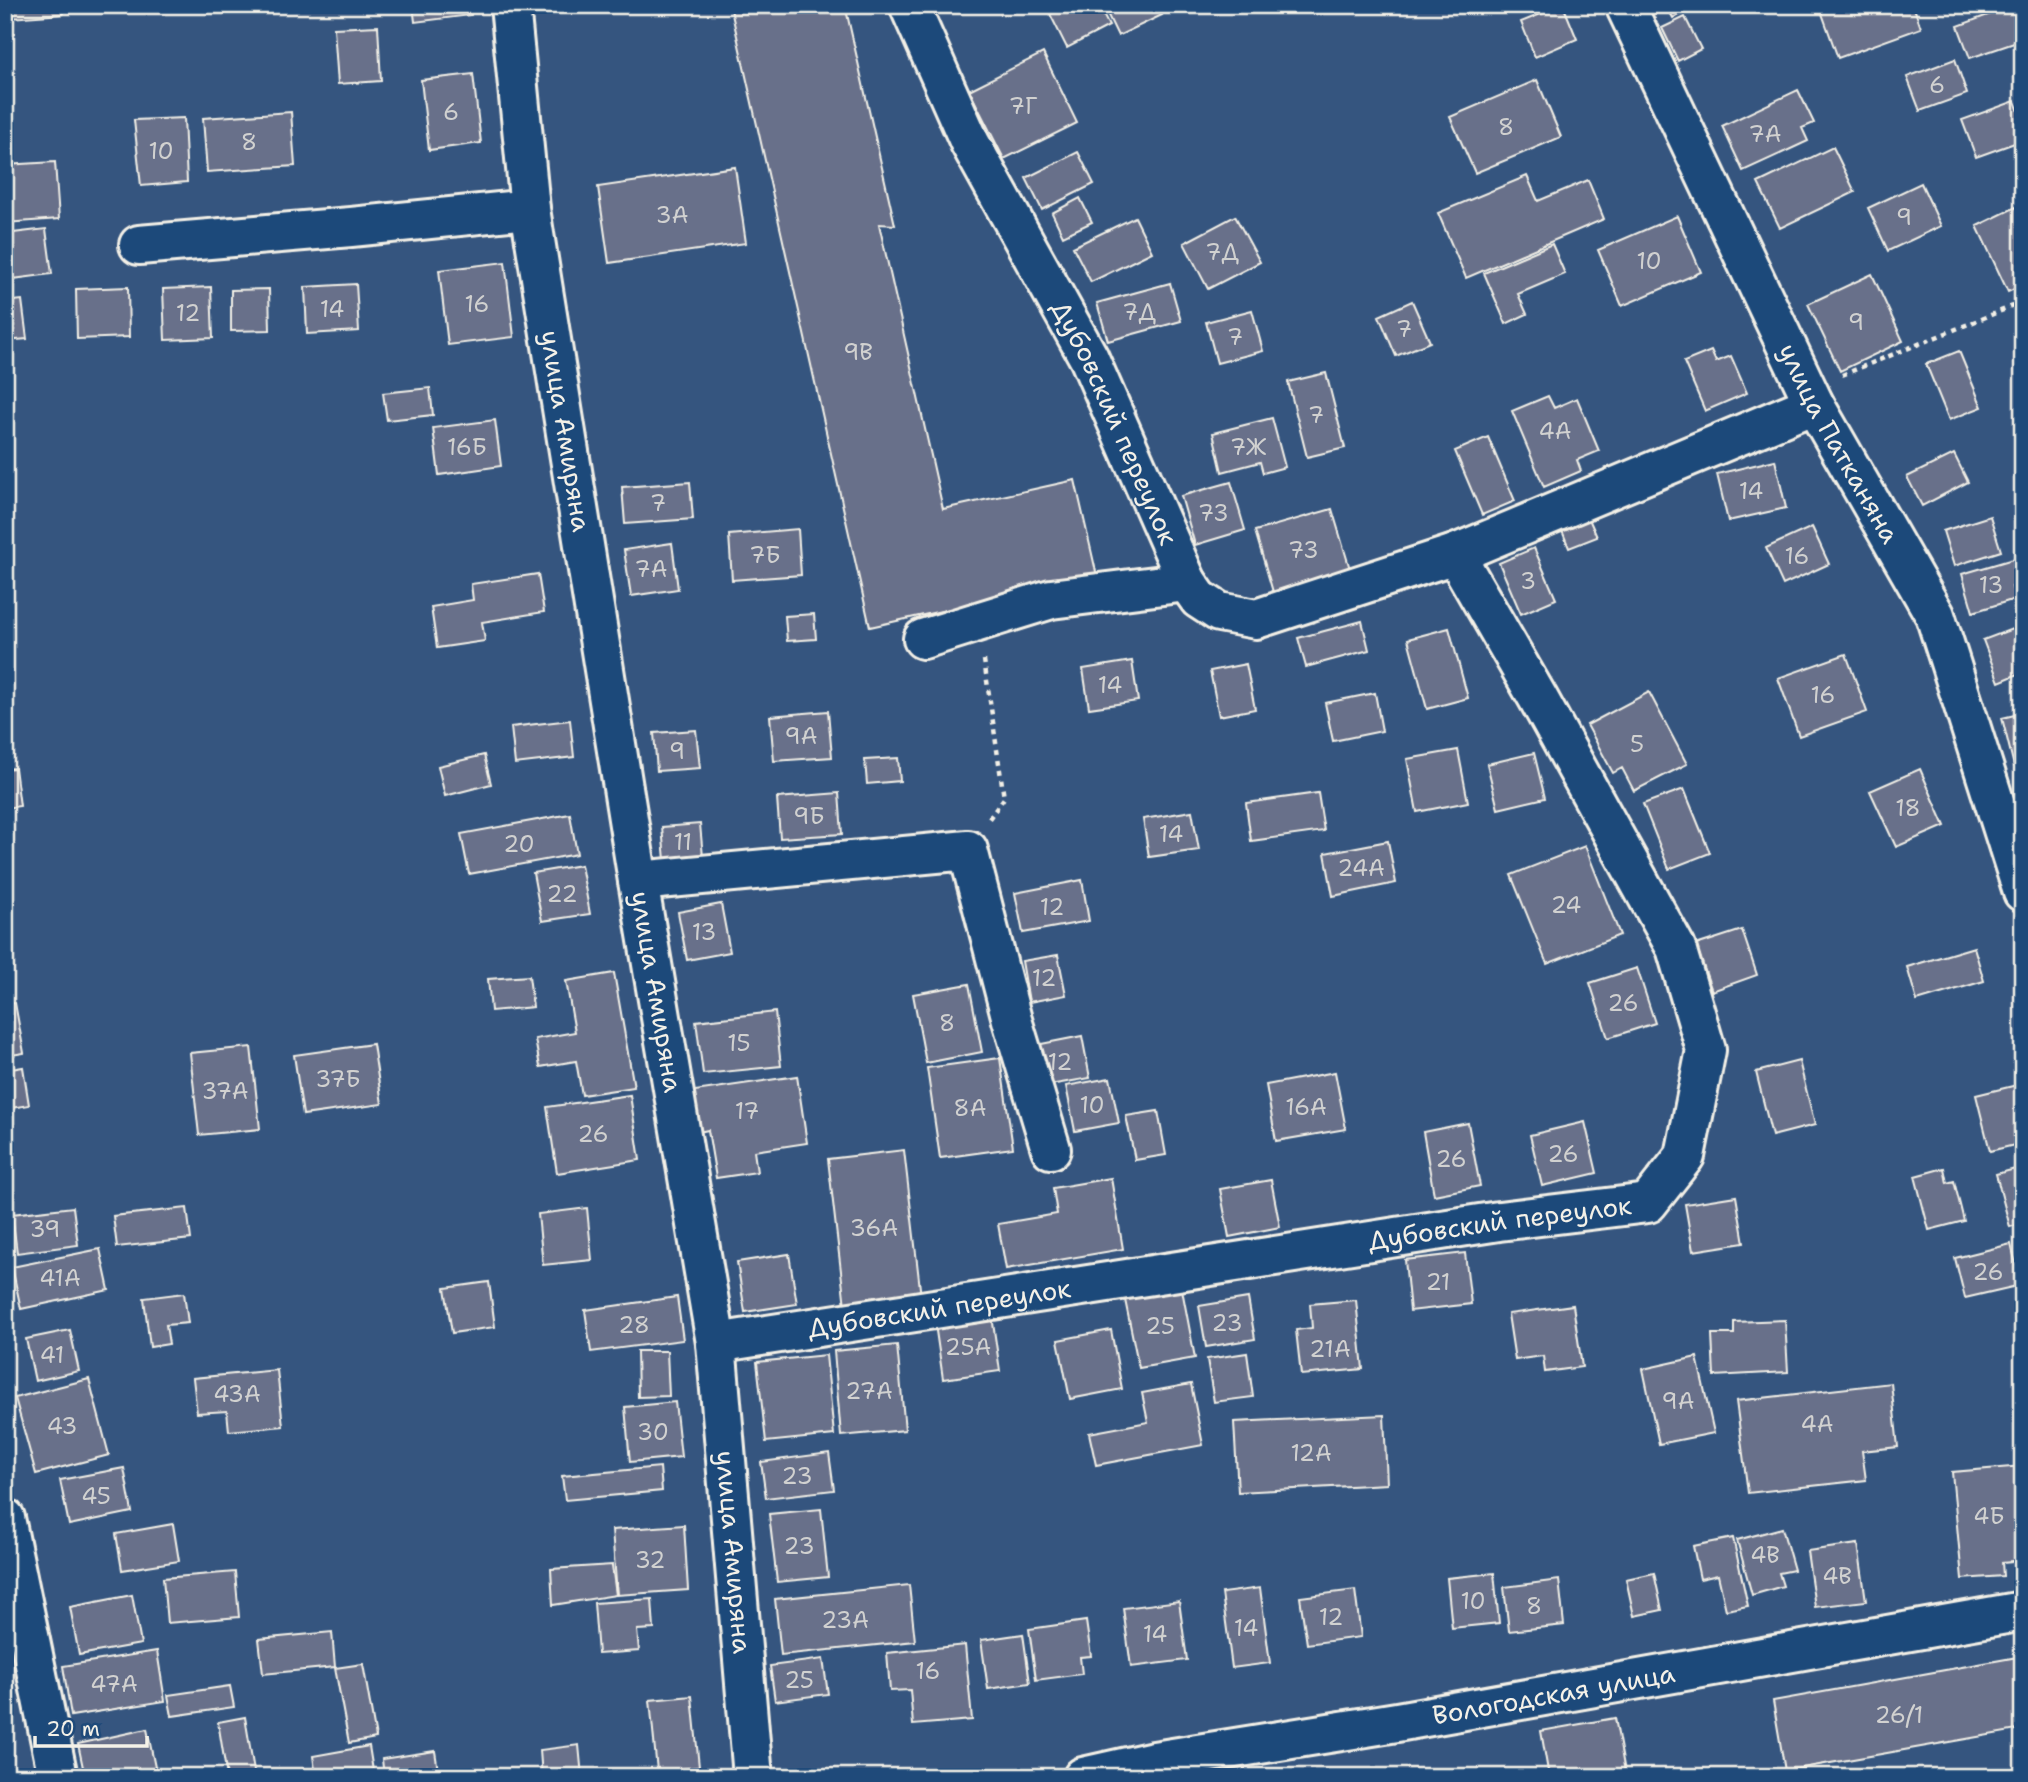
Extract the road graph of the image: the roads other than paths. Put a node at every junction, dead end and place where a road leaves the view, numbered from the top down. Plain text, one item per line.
1 (510, 5) edge
2 (909, 5) edge
3 (1625, 5) edge
4 (530, 209) junction
5 (139, 245) dead end
6 (1811, 396) junction
7 (1455, 554) junction
8 (1187, 582) junction
9 (923, 639) dead end
10 (638, 881) junction
11 (2023, 892) edge
12 (1051, 1149) dead end
13 (716, 1343) junction
14 (5, 1518) edge
15 (2023, 1611) edge
16 (1147, 1769) edge
17 (58, 1777) edge
18 (753, 1777) edge
19 (1083, 1777) edge

1 - 4 street, улица Амиряна
2 - 8 street, Дубовский переулок
3 - 6 street, улица Патканяна
4 - 5 street
4 - 10 street, улица Амиряна
6 - 7 street, Дубовский переулок
6 - 11 street, улица Патканяна
7 - 8 street, Дубовский переулок
7 - 13 street, Дубовский переулок
8 - 9 street
10 - 12 street
10 - 13 street, улица Амиряна
13 - 18 street, улица Амиряна
14 - 17 street
15 - 16 street, Вологодская улица
16 - 19 street, Вологодская улица

